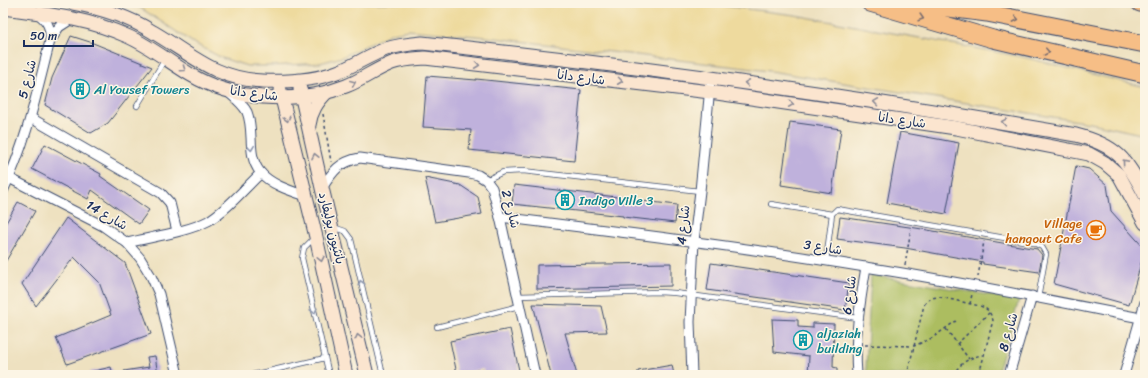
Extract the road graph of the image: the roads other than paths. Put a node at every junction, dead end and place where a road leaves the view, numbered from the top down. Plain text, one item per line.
1 (74, 3) edge
2 (870, 3) edge
3 (908, 3) edge
4 (1140, 3) edge
5 (1145, 4) edge
6 (3, 8) edge
7 (37, 13) junction
8 (73, 18) junction
9 (50, 41) junction
10 (1145, 44) edge
11 (166, 58) junction
12 (1145, 74) edge
13 (711, 78) junction
14 (298, 80) junction
15 (278, 81) junction
16 (226, 90) junction
17 (327, 92) junction
18 (710, 92) junction
19 (302, 96) junction
20 (282, 98) junction
21 (137, 106) dead end
22 (31, 118) junction
23 (309, 127) junction
24 (261, 173) junction
25 (9, 178) junction
26 (486, 180) junction
27 (322, 188) junction
28 (3, 191) edge
29 (700, 191) junction
30 (1145, 195) edge
31 (306, 196) junction
32 (771, 204) dead end
33 (832, 214) junction
34 (500, 217) junction
35 (1145, 223) edge
36 (332, 227) junction
37 (177, 231) junction
38 (316, 237) junction
39 (694, 241) junction
40 (127, 243) junction
41 (826, 261) junction
42 (866, 267) junction
43 (691, 295) junction
44 (518, 296) junction
45 (1035, 297) junction
46 (1145, 302) edge
47 (519, 306) junction
48 (858, 318) junction
49 (1140, 318) junction
50 (437, 327) dead end
51 (325, 358) junction
52 (263, 374) edge
53 (178, 375) edge
54 (252, 375) edge
55 (329, 375) edge
56 (346, 375) edge
57 (367, 375) edge
58 (383, 375) edge
59 (535, 375) edge
60 (692, 375) edge
61 (857, 375) edge
62 (1009, 375) edge
63 (1124, 375) edge

1 - 15 street, شارع دانا
2 -> 12 highway
3 -> 10 highway
4 - 5 highway
6 - 7 street, شارع دانا
7 - 8 street, شارع دانا
7 - 9 street, شارع 5
8 - 9 street, شارع 5
8 - 11 street, شارع دانا
9 - 22 street, شارع 5
11 -> 16 street, شارع دانا
11 - 21 lane
13 - 14 street, شارع دانا
13 - 18 street, شارع 4
30 -> 13 street, شارع دانا
14 - 15 street, شارع دانا
14 - 19 street, بانثيون بوليفارد
15 - 20 street, بانثيون بوليفارد
16 - 20 street, شارع دانا
16 -> 24 street
17 -> 18 street, شارع دانا
17 - 19 street, شارع دانا
17 - 23 street
18 - 29 street, شارع 4
18 -> 35 street, شارع دانا
19 - 20 street, شارع دانا
19 - 23 street, بانثيون بوليفارد
20 -> 31 street, بانثيون بوليفارد
22 - 25 street, شارع 5
22 - 37 street
27 -> 23 street, بانثيون بوليفارد
24 - 31 street
24 - 37 street
25 - 28 street, شارع 5
25 - 40 street, شارع 14
26 - 27 street, شارع 2
26 - 29 lane
26 - 34 street, شارع 2
27 - 36 street, بانثيون بوليفارد
29 - 39 street, شارع 4
31 - 38 street, بانثيون بوليفارد
32 - 33 lane
33 - 41 lane
33 - 45 lane
34 - 39 street, شارع 3
34 - 44 street, شارع 2
57 -> 36 street, بانثيون بوليفارد
58 -> 36 lane
37 - 40 street
38 -> 51 lane
38 -> 56 street, بانثيون بوليفارد
39 - 41 street, شارع 3
39 - 43 street, شارع 4
40 - 53 street, شارع 14
41 - 42 street, شارع 3
42 - 45 street, شارع 3
42 - 48 street, شارع 6
43 - 44 lane
43 - 48 lane
43 - 60 street, شارع 4
44 - 47 street, شارع 2
45 - 49 street, شارع 3
45 - 62 street, شارع 8
46 - 49 street
47 - 50 lane
47 - 59 street, شارع 2
48 - 61 street, شارع 6
49 - 63 street
51 - 52 lane
51 - 55 lane
52 - 54 lane

